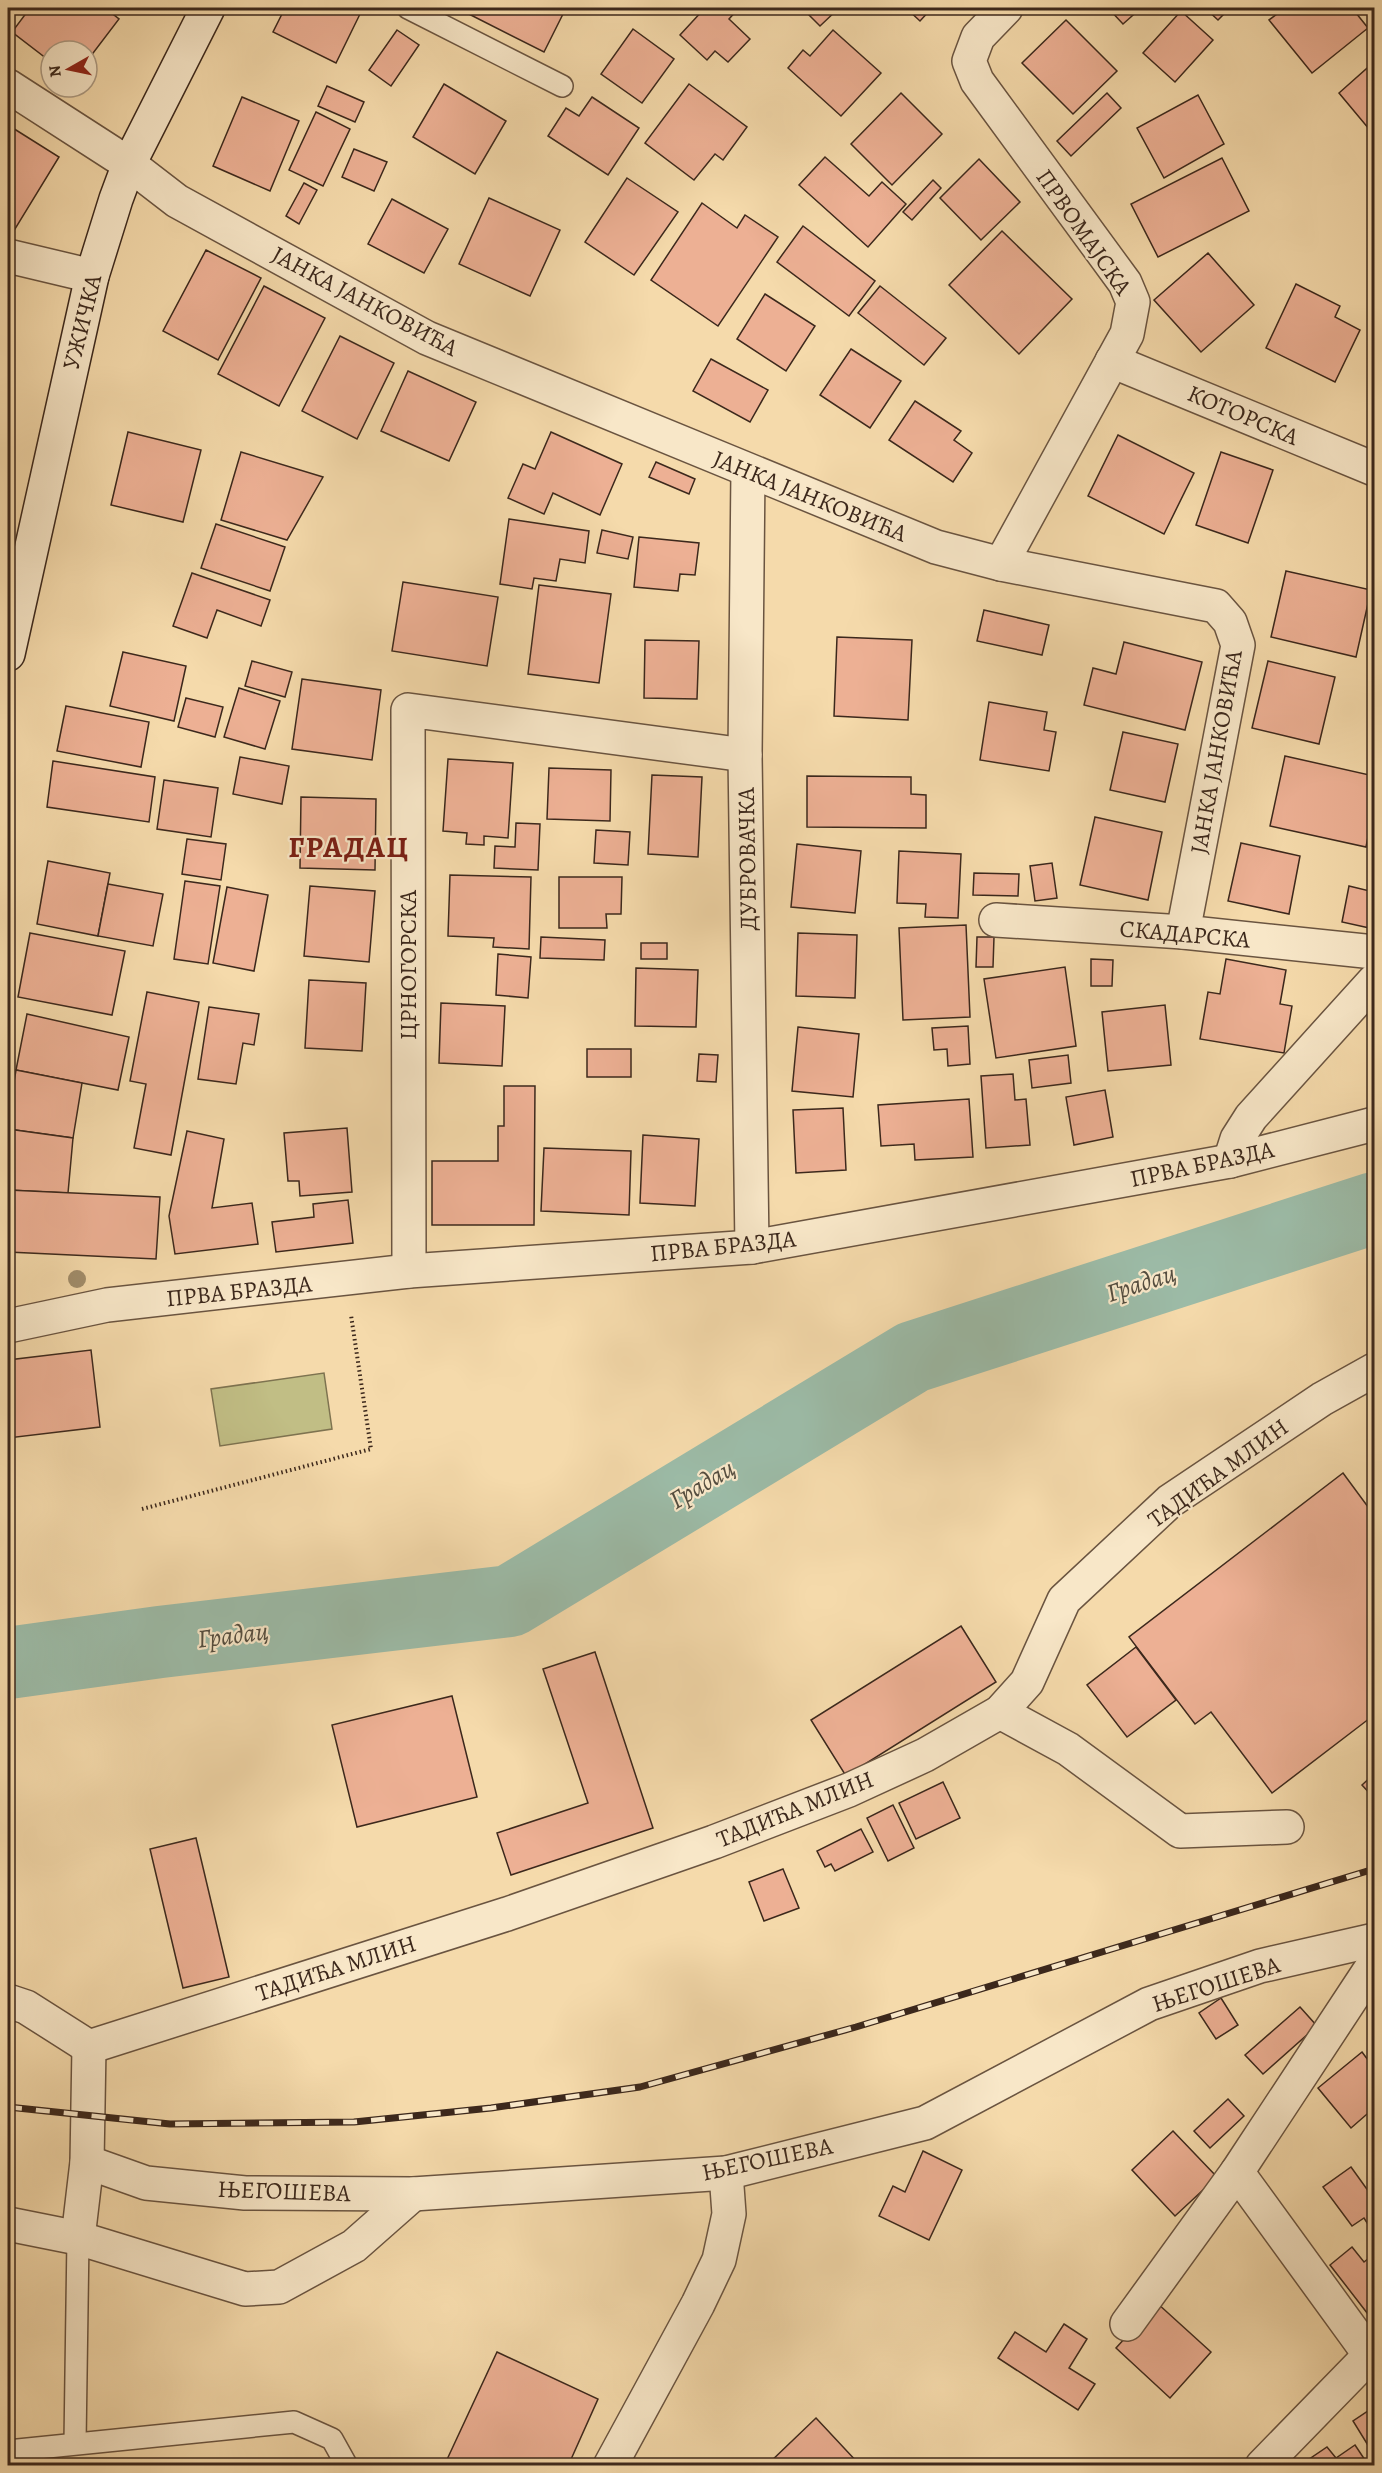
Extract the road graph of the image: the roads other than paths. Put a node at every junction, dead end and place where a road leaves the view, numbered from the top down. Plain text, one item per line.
1 (208, 8) edge
2 (408, 8) edge
3 (1005, 8) edge
4 (8, 86) edge
5 (562, 86) dead end
6 (129, 164) junction
7 (8, 256) edge
8 (92, 276) junction
9 (1112, 361) junction
10 (1374, 469) edge
11 (748, 471) junction
12 (1001, 564) junction
13 (8, 654) edge
14 (745, 755) junction
15 (996, 920) dead end
16 (1183, 932) junction
17 (1374, 952) edge
18 (1374, 981) edge
19 (1374, 1124) edge
20 (1230, 1161) junction
21 (752, 1247) junction
22 (409, 1271) junction
23 (8, 1305) edge
24 (63, 1314) junction
25 (8, 1326) edge
26 (1374, 1370) edge
27 (1000, 1712) junction
28 (1287, 1827) dead end
29 (1374, 1940) edge
30 (1374, 1964) edge
31 (8, 2001) edge
32 (89, 2047) junction
33 (87, 2162) junction
34 (1237, 2172) junction
35 (726, 2173) junction
36 (413, 2194) junction
37 (8, 2224) edge
38 (78, 2238) junction
39 (1127, 2324) dead end
40 (1372, 2353) edge
41 (75, 2443) junction
42 (8, 2451) edge
43 (347, 2466) edge
44 (610, 2466) edge
45 (1262, 2466) edge

1 - 6 street, УЖИЧКА
2 - 5 lane
3 - 9 street, ПРВОМАЈСКА
4 - 6 street, ЈАНКА ЈАНКОВИЋА
6 - 8 street, УЖИЧКА
6 - 11 street, ЈАНКА ЈАНКОВИЋА
7 - 8 street
8 - 13 street, УЖИЧКА
9 - 10 street, КОТОРСКА
9 - 12 street, ПРВОМАЈСКА
11 - 12 street, ЈАНКА ЈАНКОВИЋА
11 - 14 street, ДУБРОВАЧКА
12 - 16 street, ЈАНКА ЈАНКОВИЋА
14 - 21 street, ДУБРОВАЧКА
14 - 22 street, ЦРНОГОРСКА
15 - 16 street, СКАДАРСКА
16 - 17 street, СКАДАРСКА
18 - 20 street
19 - 20 street, ПРВА БРАЗДА
20 - 21 street, ПРВА БРАЗДА
21 - 22 street, ПРВА БРАЗДА
22 - 24 street, ПРВА БРАЗДА
23 - 24 street, ПРВА БРАЗДА
24 - 25 street, ПРВА БРАЗДА
26 - 27 street, ТАДИЋА МЛИН
27 - 28 street
27 - 32 street, ТАДИЋА МЛИН
29 - 35 street, ЊЕГОШЕВА
30 - 34 street
31 - 32 street
32 - 33 street
33 - 36 street, ЊЕГОШЕВА
33 - 38 street
34 - 39 street
34 - 40 street
35 - 36 street, ЊЕГОШЕВА
35 - 44 street
36 - 38 street
37 - 38 street
38 - 41 lane
40 - 45 street
41 - 42 lane
41 - 43 lane

